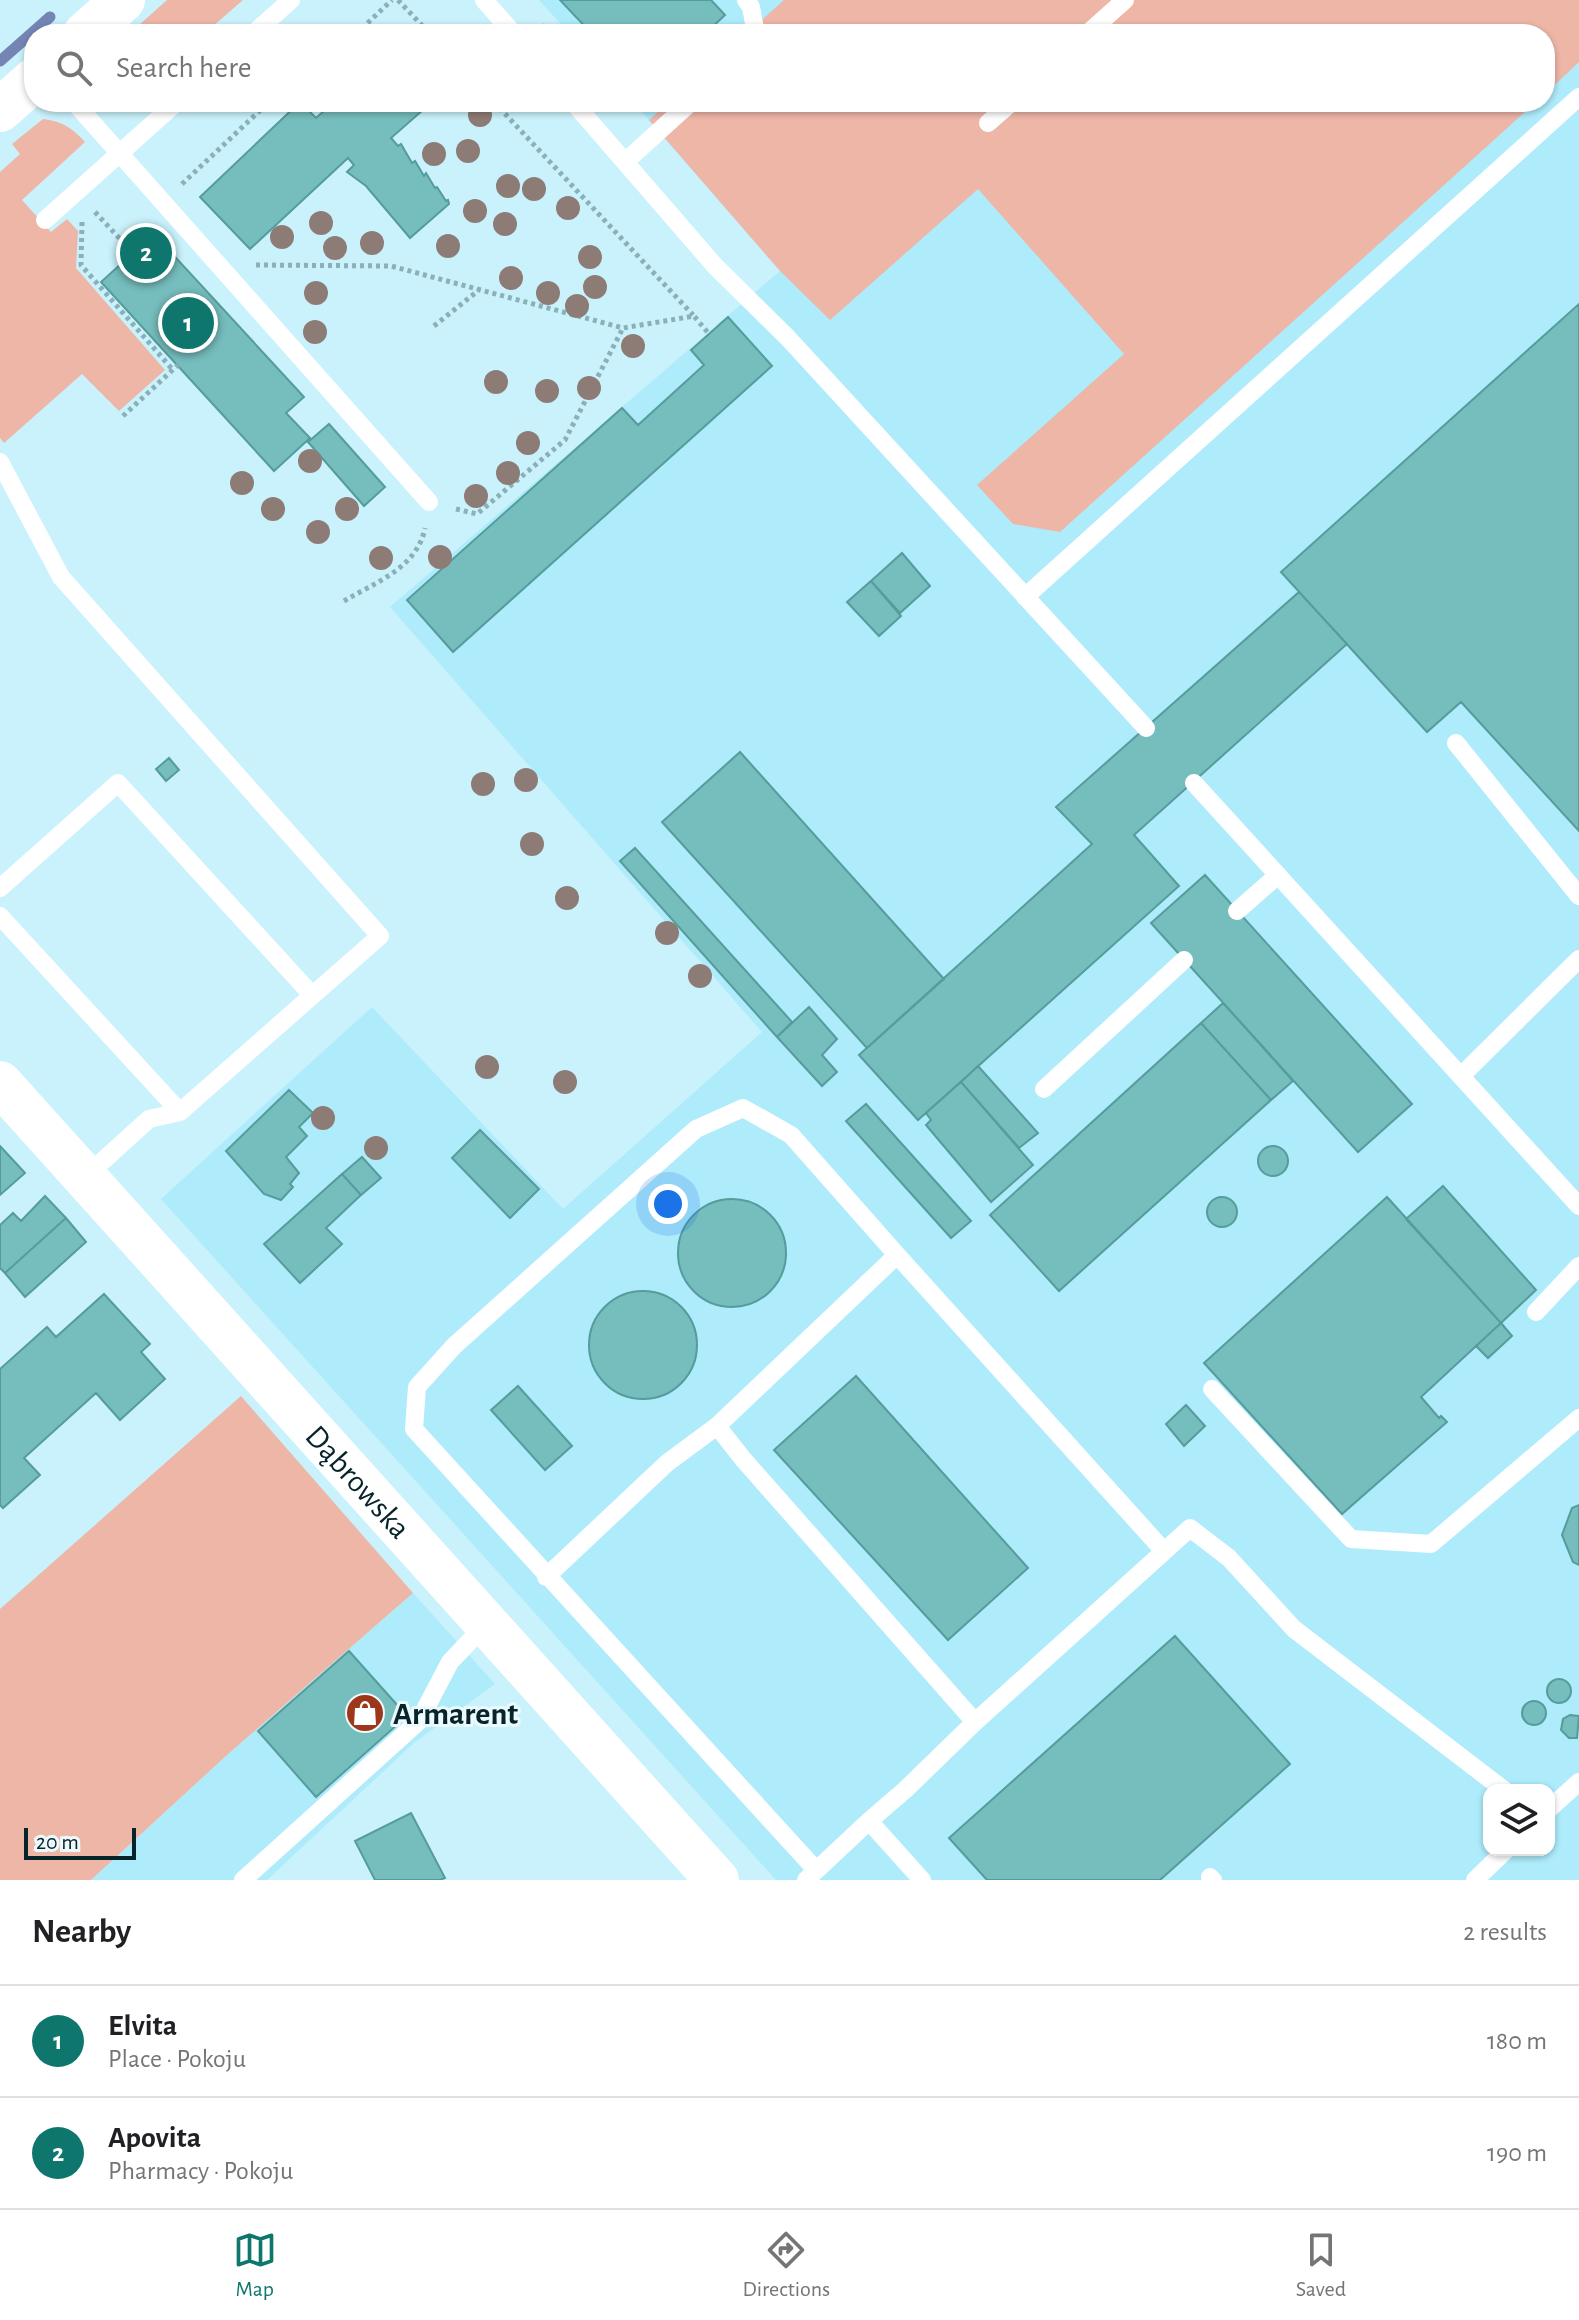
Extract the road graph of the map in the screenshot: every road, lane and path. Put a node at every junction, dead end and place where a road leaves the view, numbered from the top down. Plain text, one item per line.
1 (123, 0) edge
2 (291, 0) edge
3 (395, 0) edge
4 (484, 0) edge
5 (746, 0) edge
6 (1125, 0) edge
7 (96, 24) edge
8 (264, 24) edge
9 (367, 24) edge
10 (420, 24) edge
11 (505, 24) edge
12 (754, 24) edge
13 (1098, 24) edge
14 (24, 89) edge
15 (1579, 97) edge
16 (0, 110) edge
17 (83, 112) edge
18 (166, 112) edge
19 (258, 112) edge
20 (503, 112) edge
21 (582, 112) edge
22 (680, 112) edge
23 (1001, 112) edge
24 (988, 123) dead end
25 (120, 153) junction
26 (625, 162) junction
27 (136, 170) junction
28 (164, 202) junction
29 (82, 216) dead end
30 (45, 220) dead end
31 (133, 253) dead end
32 (219, 264) junction
33 (479, 290) junction
34 (694, 316) junction
35 (434, 326) dead end
36 (623, 328) junction
37 (709, 334) dead end
38 (123, 416) dead end
39 (0, 462) edge
40 (429, 502) junction
41 (1025, 597) junction
42 (344, 601) dead end
43 (1146, 728) dead end
44 (1456, 743) dead end
45 (1194, 783) dead end
46 (1278, 875) junction
47 (0, 888) edge
48 (1579, 896) edge
49 (1237, 911) dead end
50 (0, 916) edge
51 (1579, 959) edge
52 (1184, 960) dead end
53 (312, 995) junction
54 (1461, 1076) junction
55 (0, 1083) edge
56 (1044, 1089) dead end
57 (180, 1112) junction
58 (85, 1177) junction
59 (1579, 1206) edge
60 (897, 1255) junction
61 (1579, 1266) edge
62 (1536, 1312) dead end
63 (1212, 1389) dead end
64 (1579, 1418) edge
65 (717, 1426) junction
66 (1163, 1550) junction
67 (546, 1577) junction
68 (487, 1623) junction
69 (975, 1722) junction
70 (1579, 1782) edge
71 (1496, 1784) edge
72 (1555, 1804) edge
73 (869, 1821) junction
74 (1500, 1856) edge
75 (811, 1875) edge
76 (243, 1880) edge
77 (717, 1880) edge
78 (922, 1880) edge
79 (1475, 1880) edge

1 - 7 street
2 - 8 lane
3 - 9 path
3 - 10 path
4 - 11 lane
5 - 12 lane
6 - 13 lane
14 - 16 street
15 - 41 lane
17 - 25 lane
18 - 25 lane
19 - 28 path
20 - 34 path
21 - 26 lane
22 - 26 lane
23 - 24 lane
25 - 27 lane
25 - 30 lane
26 - 41 lane
27 - 28 lane
27 - 31 path
28 - 32 lane
29 - 38 path
32 - 33 path
32 - 40 lane
33 - 35 path
33 - 36 path
34 - 36 path
34 - 37 path
36 - 40 path
39 - 53 lane
40 - 42 path
41 - 43 lane
44 - 48 lane
45 - 46 lane
46 - 49 lane
46 - 54 lane
47 - 53 lane
50 - 57 lane
51 - 54 lane
52 - 56 lane
53 - 57 lane
54 - 59 lane
55 - 58 street, Dąbrowska
57 - 58 lane
58 - 68 street, Dąbrowska
60 - 65 lane
60 - 66 lane
60 - 67 lane
61 - 62 lane
63 - 64 lane
65 - 67 lane
65 - 69 lane
66 - 69 lane
66 - 71 lane
67 - 75 lane
68 - 76 lane
68 - 77 street, Dąbrowska
69 - 73 lane
70 - 72 lane
73 - 75 lane
73 - 78 lane
74 - 79 lane

